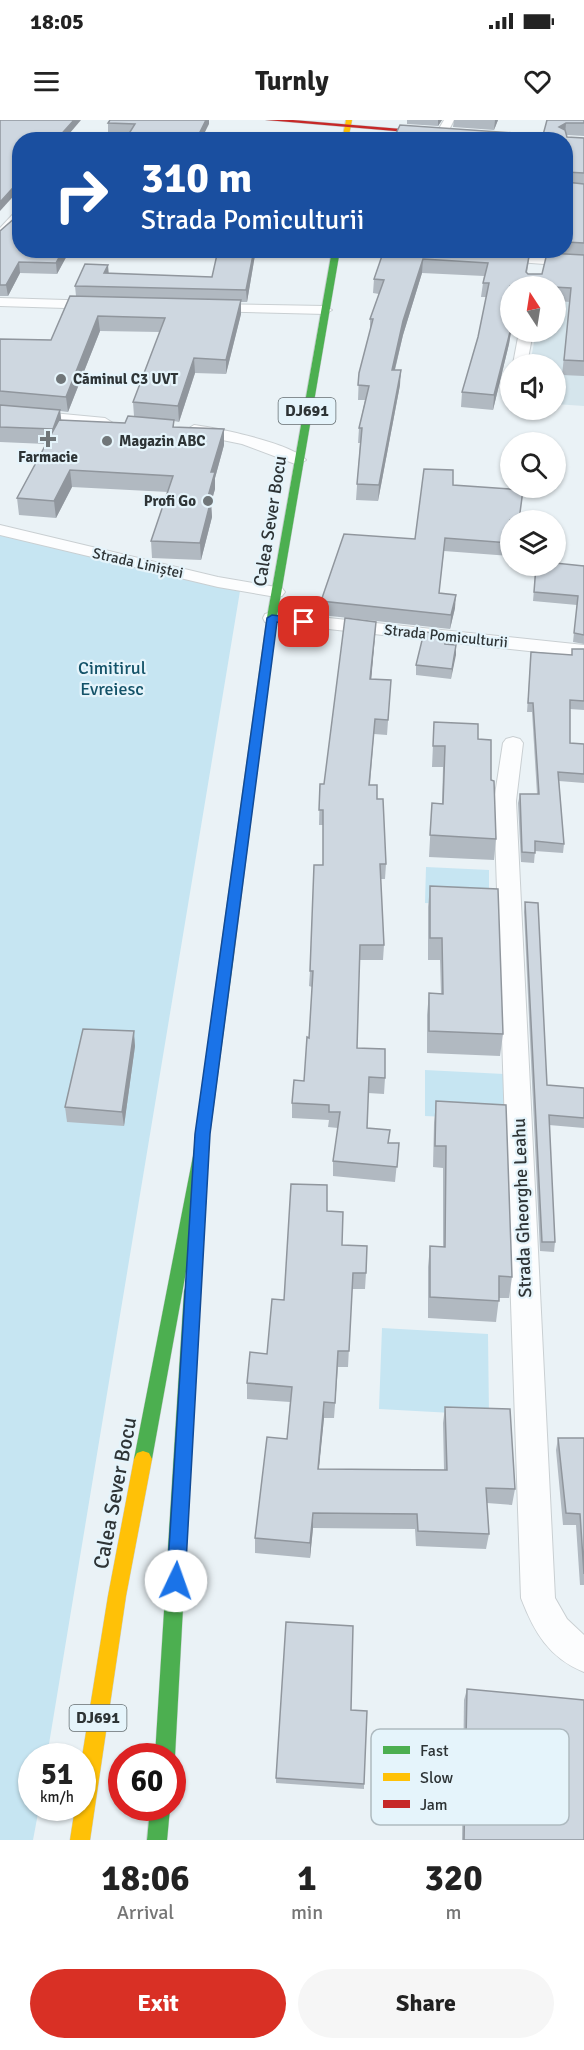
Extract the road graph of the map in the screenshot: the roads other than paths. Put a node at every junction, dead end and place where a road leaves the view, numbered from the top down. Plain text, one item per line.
1 (269, 120) edge
2 (446, 126) edge
3 (347, 128) edge
4 (362, 129) edge
5 (396, 132) edge
6 (482, 132) edge
7 (12, 222) edge
8 (0, 235) edge
9 (335, 258) edge
10 (531, 258) edge
11 (538, 260) junction
12 (584, 262) edge
13 (535, 276) edge
14 (0, 302) edge
15 (111, 305) edge
16 (192, 307) edge
17 (325, 310) junction
18 (0, 413) edge
19 (124, 425) edge
20 (177, 429) edge
21 (298, 460) junction
22 (0, 530) edge
23 (276, 592) junction
24 (272, 618) junction
25 (584, 651) edge
26 (513, 743) dead end
27 (200, 1156) junction
28 (584, 1654) edge
29 (166, 1743) edge
30 (159, 1821) edge
31 (80, 1840) edge
32 (157, 1840) edge

1 - 3 main road
2 - 4 main road
2 - 6 main road
3 - 4 main road
4 - 5 main road
7 - 8 street
9 - 17 main road, Calea Sever Bocu / DJ691
10 - 11 street
11 - 12 street
11 - 13 street
14 - 15 street
16 - 17 street
17 - 21 main road, Calea Sever Bocu / DJ691
18 - 19 street
20 - 21 street
21 - 23 main road, Calea Sever Bocu / DJ691
22 - 23 street, Strada Liniștei
23 - 24 main road, Calea Sever Bocu / DJ691
24 - 25 street, Strada Pomiculturii
24 - 27 main road, Calea Sever Bocu / DJ691
26 - 28 street, Strada Gheorghe Leahu
27 - 29 main road, Calea Sever Bocu / DJ691
27 - 31 main road, Calea Sever Bocu / DJ691
30 - 32 main road

